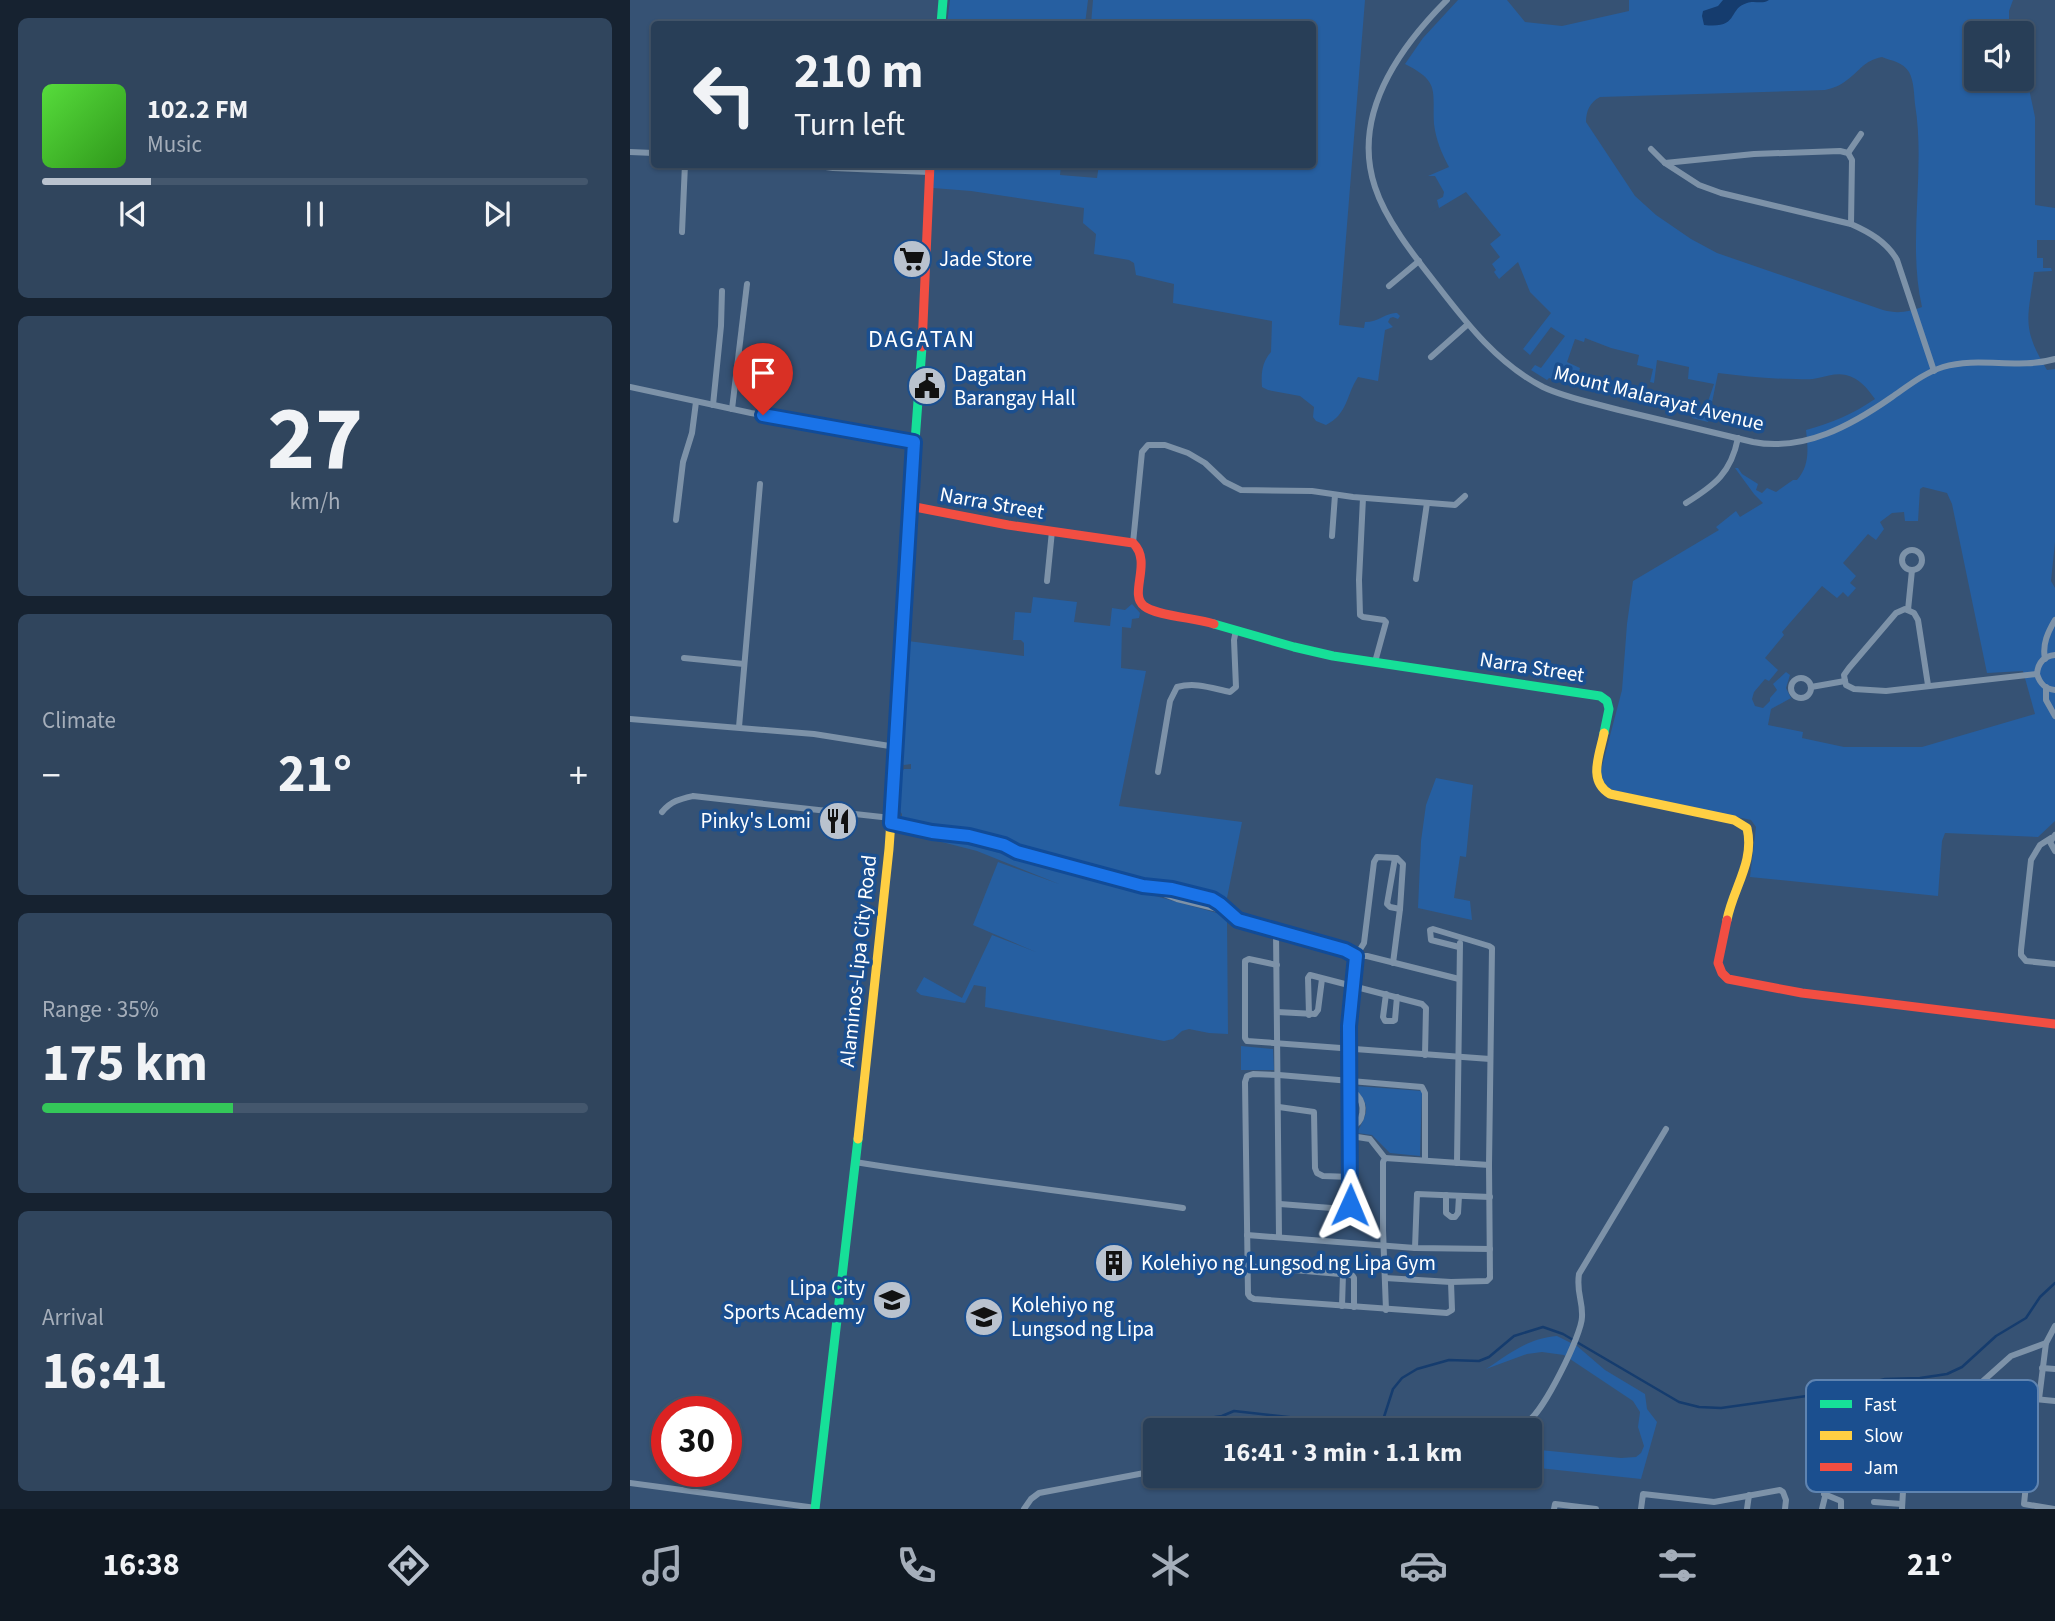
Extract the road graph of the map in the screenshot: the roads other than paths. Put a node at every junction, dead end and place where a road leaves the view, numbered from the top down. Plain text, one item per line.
1 (943, 0) edge
2 (1444, 1) edge
3 (941, 21) edge
4 (1861, 134) dead end
5 (1651, 149) dead end
6 (630, 152) edge
7 (651, 153) edge
8 (1847, 153) junction
9 (1665, 163) junction
10 (685, 168) edge
11 (833, 168) edge
12 (930, 168) edge
13 (1851, 224) junction
14 (682, 232) dead end
15 (1419, 261) junction
16 (747, 284) dead end
17 (1389, 286) dead end
18 (722, 291) dead end
19 (1467, 325) junction
20 (1431, 357) dead end
21 (2055, 359) edge
22 (1934, 371) junction
23 (630, 387) edge
24 (696, 402) junction
25 (713, 405) junction
26 (732, 409) junction
27 (1738, 438) junction
28 (914, 442) junction
29 (760, 484) dead end
30 (1335, 495) junction
31 (1465, 496) dead end
32 (1363, 498) junction
33 (1427, 503) junction
34 (1686, 503) dead end
35 (911, 506) junction
36 (676, 520) dead end
37 (1052, 531) junction
38 (1332, 536) dead end
39 (1133, 543) junction
40 (1912, 570) dead end
41 (1416, 579) dead end
42 (1047, 581) dead end
43 (1908, 610) junction
44 (2055, 620) edge
45 (1236, 630) junction
46 (2055, 655) edge
47 (684, 658) dead end
48 (2045, 659) junction
49 (1375, 662) junction
50 (744, 664) junction
51 (2037, 674) junction
52 (1845, 681) junction
53 (1928, 685) junction
54 (1811, 687) dead end
55 (2046, 687) junction
56 (2055, 690) edge
57 (2055, 716) edge
58 (630, 719) edge
59 (739, 727) junction
60 (896, 747) junction
61 (1158, 772) dead end
62 (662, 812) dead end
63 (891, 820) junction
64 (2053, 836) edge
65 (2055, 851) edge
66 (1395, 858) junction
67 (1400, 909) junction
68 (1276, 931) junction
69 (1462, 938) junction
70 (1459, 947) junction
71 (1356, 956) junction
72 (1393, 962) junction
73 (2055, 964) edge
74 (1276, 965) junction
75 (1322, 979) junction
76 (1459, 979) junction
77 (1354, 986) junction
78 (1386, 994) junction
79 (1397, 997) junction
80 (1277, 1012) junction
81 (1309, 1014) junction
82 (2055, 1024) edge
83 (1278, 1044) junction
84 (1349, 1049) junction
85 (1425, 1055) junction
86 (1458, 1058) junction
87 (1490, 1059) junction
88 (1279, 1075) junction
89 (1350, 1081) junction
90 (1350, 1093) junction
91 (1279, 1107) junction
92 (1350, 1127) junction
93 (1666, 1129) dead end
94 (1351, 1136) junction
95 (1385, 1158) junction
96 (1425, 1160) junction
97 (855, 1162) junction
98 (1457, 1163) junction
99 (1489, 1165) junction
100 (1351, 1177) junction
101 (1446, 1195) junction
102 (1458, 1196) junction
103 (1490, 1198) junction
104 (1280, 1204) junction
105 (1182, 1208) dead end
106 (1247, 1235) junction
107 (1279, 1237) junction
108 (1384, 1246) junction
109 (1415, 1248) junction
110 (1490, 1249) junction
111 (1247, 1266) junction
112 (1343, 1274) junction
113 (1385, 1278) junction
114 (1451, 1282) junction
115 (1342, 1306) junction
116 (1354, 1307) junction
117 (1386, 1310) junction
118 (2055, 1326) edge
119 (2053, 1335) edge
120 (2046, 1343) junction
121 (2042, 1368) junction
122 (2055, 1369) edge
123 (1985, 1380) edge
124 (2039, 1399) joint
125 (2055, 1401) edge
126 (1531, 1418) edge
127 (1143, 1473) edge
128 (630, 1483) edge
129 (2025, 1492) edge
130 (1824, 1493) joint
131 (1749, 1495) junction
132 (1874, 1502) dead end
133 (1714, 1506) edge
134 (1902, 1507) edge
135 (815, 1508) edge
136 (1024, 1509) edge
137 (1554, 1509) edge
138 (1596, 1509) edge
139 (1641, 1509) edge
140 (1747, 1509) edge
141 (1785, 1509) edge
142 (1822, 1509) edge
143 (1841, 1509) edge
144 (2054, 1509) edge

1 - 3 street
2 - 15 street, Mount Malarayat Avenue
4 - 8 street
5 - 9 street
6 - 7 street
8 - 9 street
8 - 13 street
9 - 13 street
10 - 14 street
11 - 12 street
12 - 28 street, Alaminos-Lipa City Road
13 - 22 street
15 - 17 street
15 - 19 street, Mount Malarayat Avenue
16 - 26 street
18 - 25 street
19 - 20 street
19 - 27 street, Mount Malarayat Avenue
21 - 22 street, Mount Malarayat Avenue
22 - 27 street, Mount Malarayat Avenue
23 - 24 street
24 - 25 street
24 - 36 street
25 - 26 street
26 - 28 street
27 - 34 street
28 - 35 street, Alaminos-Lipa City Road
29 - 50 street
30 - 32 street
30 - 38 street
30 - 39 street
31 - 33 street
32 - 33 street
32 - 49 street
33 - 41 street
35 - 37 street, Narra Street
35 - 60 street, Alaminos-Lipa City Road
37 - 39 street, Narra Street
37 - 42 street
39 - 45 street, Narra Street
40 - 43 street
43 - 52 street
43 - 53 street
44 - 48 street
45 - 49 street, Narra Street
45 - 61 street
46 - 48 street
47 - 50 street
48 - 51 street
49 - 82 street, Narra Street
50 - 59 street
51 - 53 street
51 - 55 street
52 - 53 street
52 - 54 street
55 - 56 street
55 - 57 street
58 - 59 street
59 - 60 street
60 - 63 street, Alaminos-Lipa City Road
62 - 63 street
63 - 68 street
63 - 97 street, Alaminos-Lipa City Road
64 - 65 street
64 - 73 street
66 - 67 street
66 - 67 street
66 - 71 street
67 - 72 street
68 - 71 street
68 - 74 street
69 - 70 street
69 - 70 street
69 - 87 street
70 - 76 street
71 - 72 street
71 - 77 street
72 - 76 street
74 - 80 street
74 - 83 street
75 - 77 street
75 - 81 street
75 - 81 street
76 - 86 street
77 - 78 street
77 - 84 street
78 - 79 street
78 - 79 street
79 - 85 street
80 - 81 street
80 - 83 street
83 - 84 street
83 - 88 street
84 - 85 street
84 - 89 street
85 - 86 street
86 - 87 street
86 - 98 street
87 - 99 street
88 - 89 street
88 - 91 street
88 - 106 street
89 - 90 street
89 - 96 street
90 - 92 street
90 - 92 street
91 - 100 street
91 - 104 street
92 - 94 street
93 - 126 street
94 - 95 street
94 - 100 street
95 - 96 street
95 - 108 street
96 - 98 street
97 - 105 street
97 - 135 street, Alaminos-Lipa City Road
98 - 99 street
99 - 103 street
100 - 104 street
101 - 102 street
101 - 102 street
101 - 109 street
102 - 103 street
103 - 110 street
104 - 107 street
106 - 107 street
106 - 111 street
107 - 108 street
108 - 109 street
108 - 113 street
109 - 110 street
110 - 114 street
111 - 112 street
111 - 115 street
112 - 115 street
112 - 116 street
113 - 114 street
113 - 117 street
114 - 117 street
115 - 116 street
116 - 117 street
118 - 119 street
119 - 120 street
120 - 121 street
120 - 123 street
121 - 122 street
121 - 124 street
124 - 125 street
127 - 136 street
128 - 135 street
129 - 144 street
130 - 142 street
130 - 143 street
131 - 133 street
131 - 140 street
131 - 141 street
132 - 134 street
133 - 139 street
137 - 138 street

